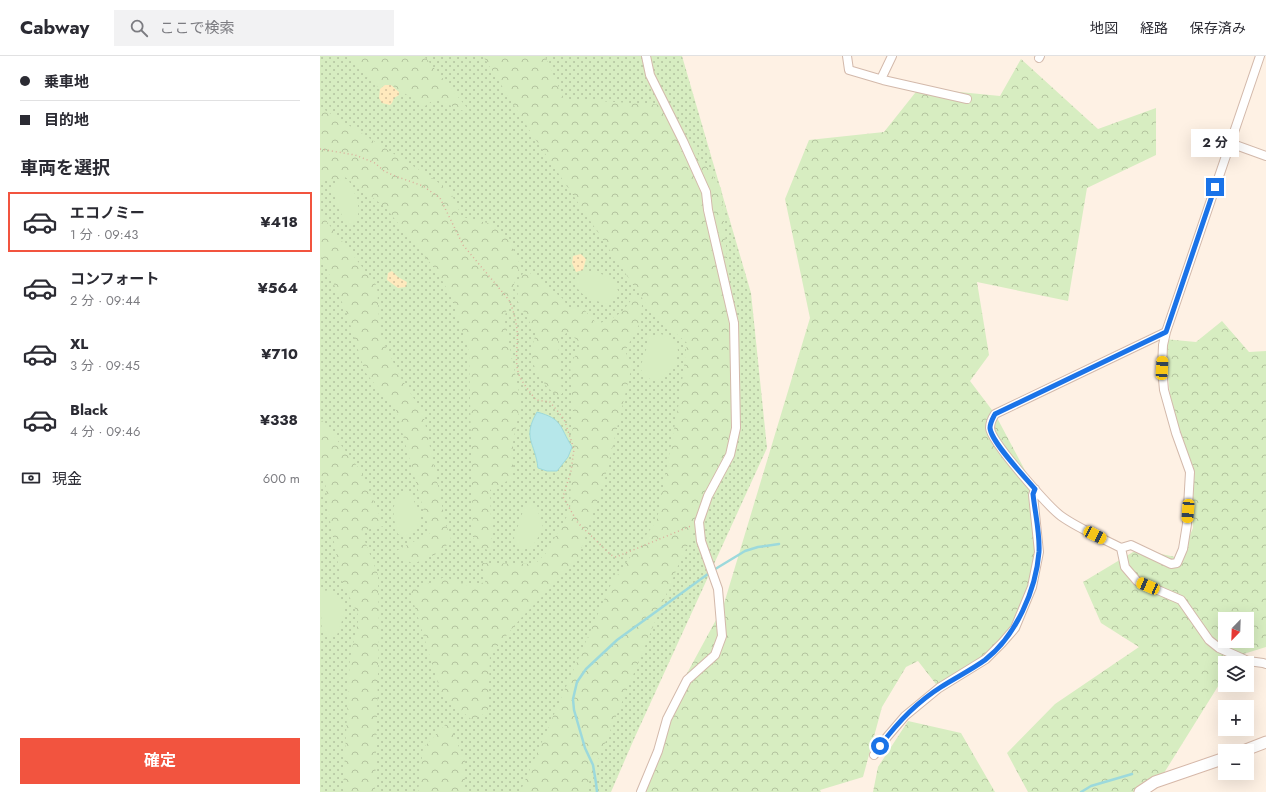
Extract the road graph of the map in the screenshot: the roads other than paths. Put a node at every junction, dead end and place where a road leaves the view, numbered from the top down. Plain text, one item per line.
1 (646, 56) edge
2 (847, 56) edge
3 (892, 56) edge
4 (1260, 56) edge
5 (882, 79) junction
6 (967, 99) dead end
7 (1230, 143) junction
8 (1266, 156) edge
9 (1166, 332) junction
10 (1035, 489) junction
11 (1122, 548) junction
12 (1266, 664) edge
13 (1266, 742) edge
14 (1254, 747) edge
15 (874, 755) dead end
16 (1218, 760) edge
17 (641, 792) edge
18 (1140, 792) edge

1 - 17 street
2 - 5 street
3 - 5 street
4 - 7 street
5 - 6 street
7 - 8 street
7 - 9 street
9 - 10 street
9 - 11 street
10 - 11 street
10 - 15 street
11 - 12 street
13 - 14 main road
16 - 18 main road

